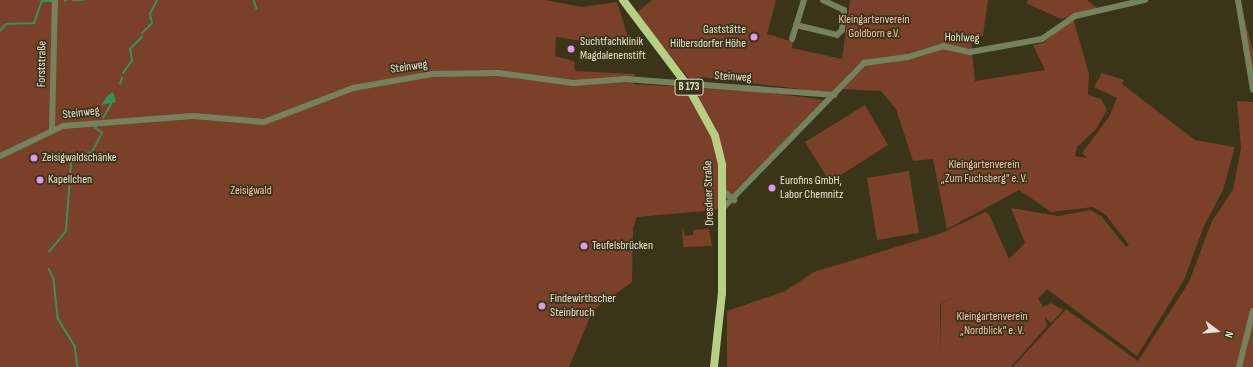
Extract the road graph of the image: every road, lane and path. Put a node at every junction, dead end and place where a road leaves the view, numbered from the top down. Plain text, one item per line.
1 (55, 0) edge
2 (623, 0) edge
3 (804, 0) edge
4 (823, 0) edge
5 (1145, 0) edge
6 (1238, 0) edge
7 (796, 25) junction
8 (792, 39) dead end
9 (688, 85) junction
10 (1253, 90) edge
11 (834, 95) junction
12 (52, 129) junction
13 (0, 156) edge
14 (722, 190) junction
15 (734, 200) junction
16 (722, 209) junction
17 (1253, 311) edge
18 (714, 367) edge
19 (1239, 367) edge

1 - 12 street, Forststraße
2 - 9 main road, Dresdner Straße / B 173
3 - 7 street
4 - 7 street
5 - 11 street, Hohlweg
6 - 10 street
7 - 8 street
9 - 11 street, Steinweg
9 - 12 street, Steinweg
9 - 14 main road, Dresdner Straße / B 173
11 - 15 street, Hohlweg
12 - 13 street, Steinweg
14 - 15 street
14 - 16 main road, Dresdner Straße / B 173
15 - 16 street, Hohlweg
16 - 18 main road, Dresdner Straße / B 173
17 - 19 street

